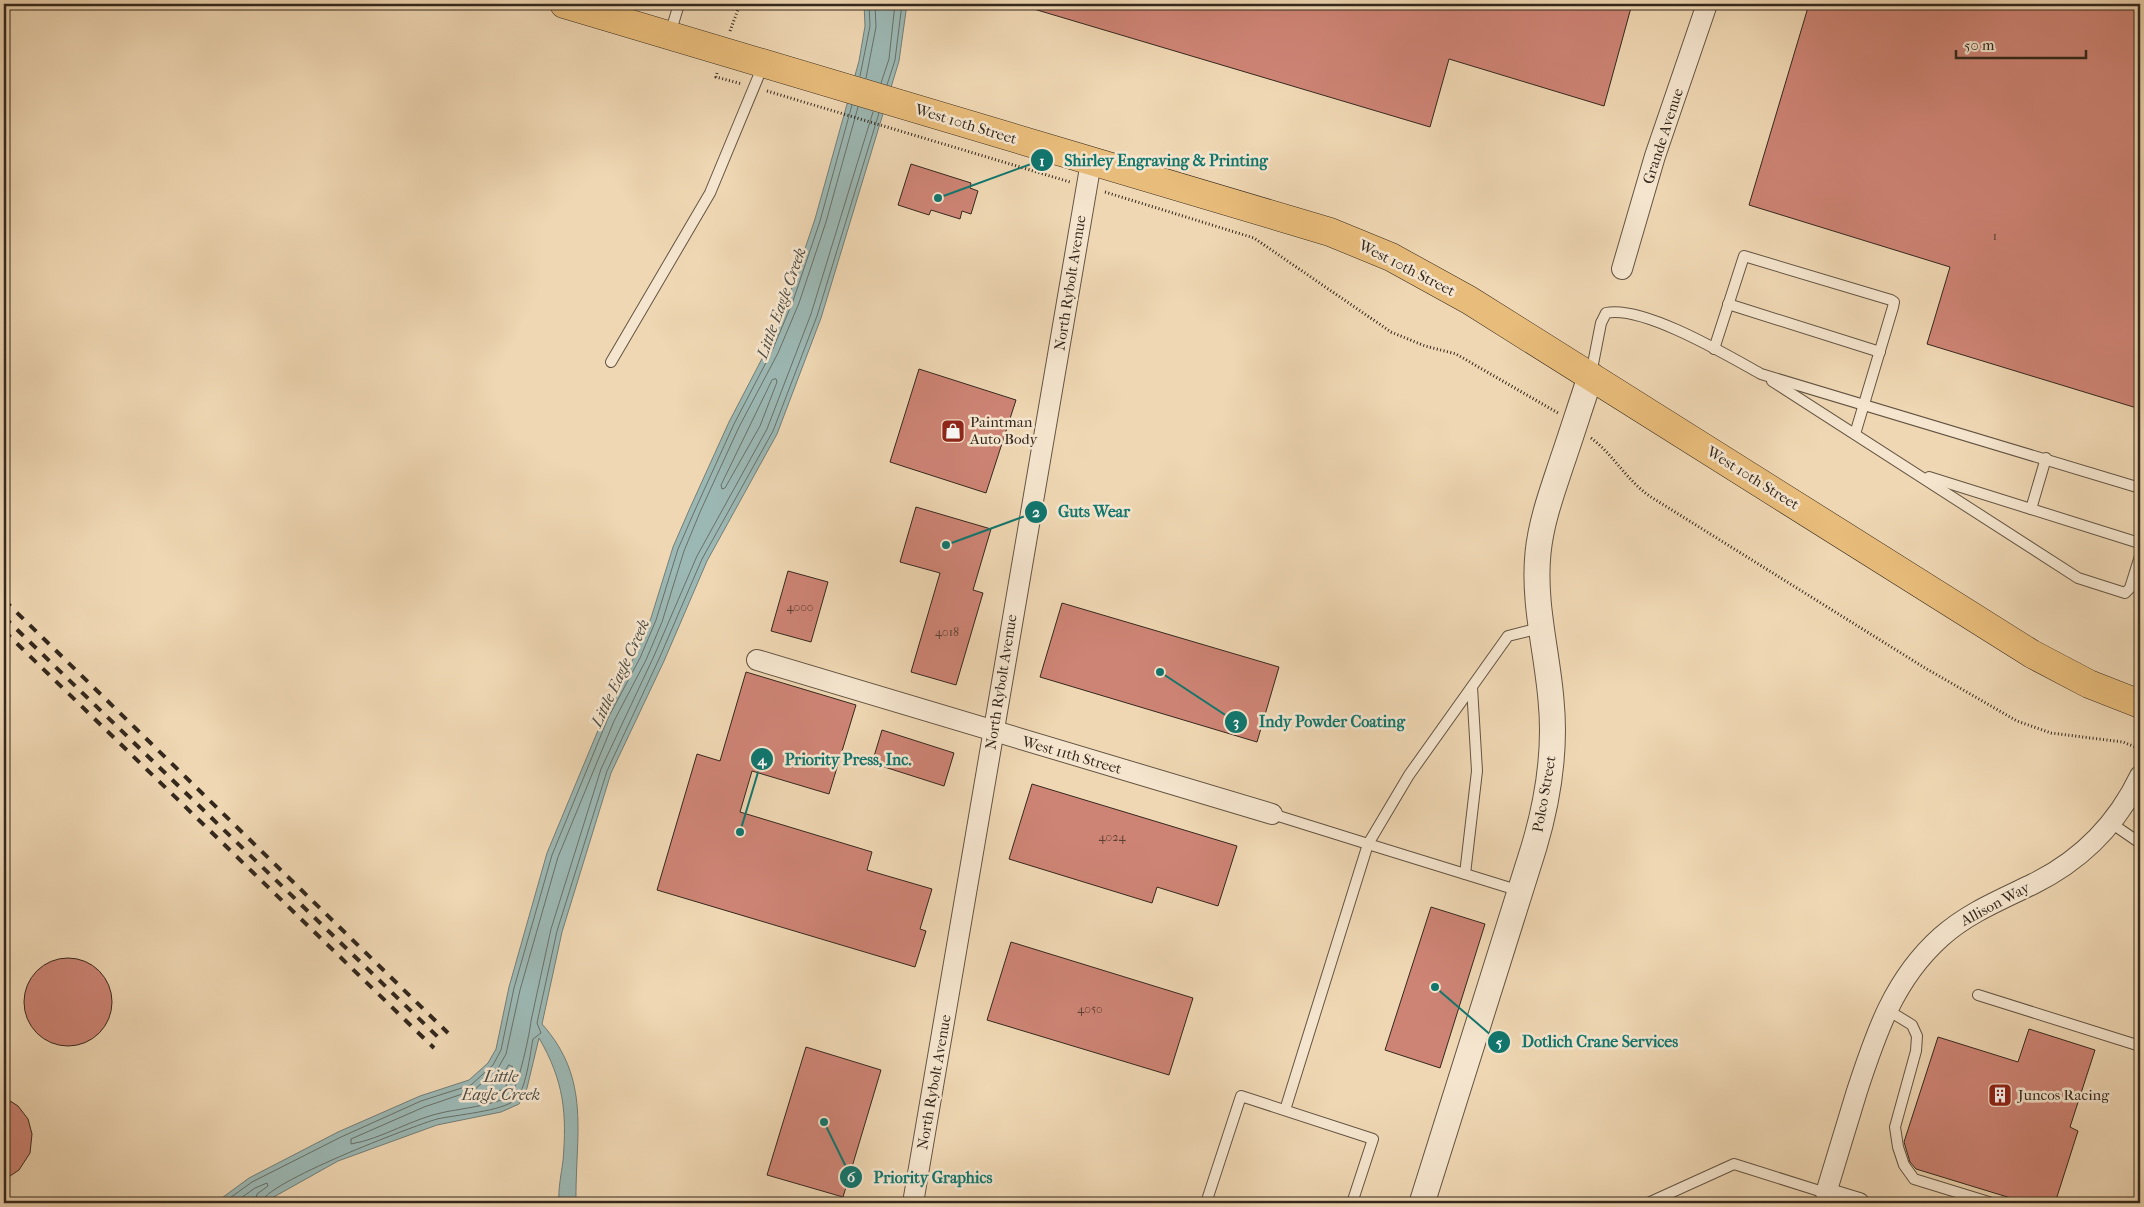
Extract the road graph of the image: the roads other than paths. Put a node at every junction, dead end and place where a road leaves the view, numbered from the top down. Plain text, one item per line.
1 (564, 4) edge
2 (679, 4) edge
3 (1707, 4) edge
4 (670, 35) junction
5 (764, 63) junction
6 (1089, 174) junction
7 (1622, 268) dead end
8 (1728, 304) junction
9 (1714, 349) junction
10 (1880, 352) junction
11 (610, 362) dead end
12 (1761, 374) junction
13 (1591, 375) junction
14 (1863, 404) junction
15 (1855, 434) junction
16 (2046, 458) junction
17 (1916, 473) junction
18 (2140, 488) edge
19 (2031, 509) junction
20 (2140, 545) edge
21 (2140, 556) edge
22 (1540, 628) junction
23 (756, 660) dead end
24 (1472, 687) junction
25 (2140, 704) edge
26 (993, 731) junction
27 (2140, 776) edge
28 (1272, 814) joint
29 (2111, 823) junction
30 (2140, 843) edge
31 (1368, 844) junction
32 (1465, 874) junction
33 (1520, 891) junction
34 (1978, 995) dead end
35 (1886, 1010) junction
36 (2140, 1046) edge
37 (1286, 1110) junction
38 (1828, 1197) edge
39 (913, 1203) edge
40 (1206, 1203) edge
41 (1352, 1203) edge
42 (1422, 1203) edge
43 (1648, 1203) edge
44 (1859, 1203) edge
45 (1992, 1203) edge

1 - 4 main road, West 10th Street
2 - 4 lane
3 - 7 street, Grande Avenue
4 - 5 main road, West 10th Street
5 - 6 main road, West 10th Street
5 - 11 lane
6 - 13 main road, West 10th Street
6 - 26 street, North Rybolt Avenue
8 - 9 lane
8 - 10 lane
8 - 10 lane
9 - 12 lane
9 - 13 lane
10 - 14 lane
12 - 14 lane
12 - 15 lane
13 - 22 street, Polco Street
13 - 25 main road, West 10th Street
14 - 15 lane
14 - 16 lane
15 - 17 lane
16 - 18 lane
16 - 19 lane
17 - 19 lane
17 - 21 lane
19 - 20 lane
22 - 24 lane
22 - 33 street, Polco Street
23 - 26 street, West 11th Street
24 - 31 lane
24 - 32 lane
26 - 28 street, West 11th Street
26 - 39 street, North Rybolt Avenue
27 - 29 street, Allison Way
28 - 31 lane
29 - 30 lane
29 - 35 street, Allison Way
31 - 32 lane
31 - 37 lane
32 - 33 lane
33 - 42 street, Polco Street
34 - 36 lane
35 - 38 street, Allison Way
35 - 45 lane
37 - 40 lane
37 - 41 lane
38 - 43 lane
38 - 44 street

